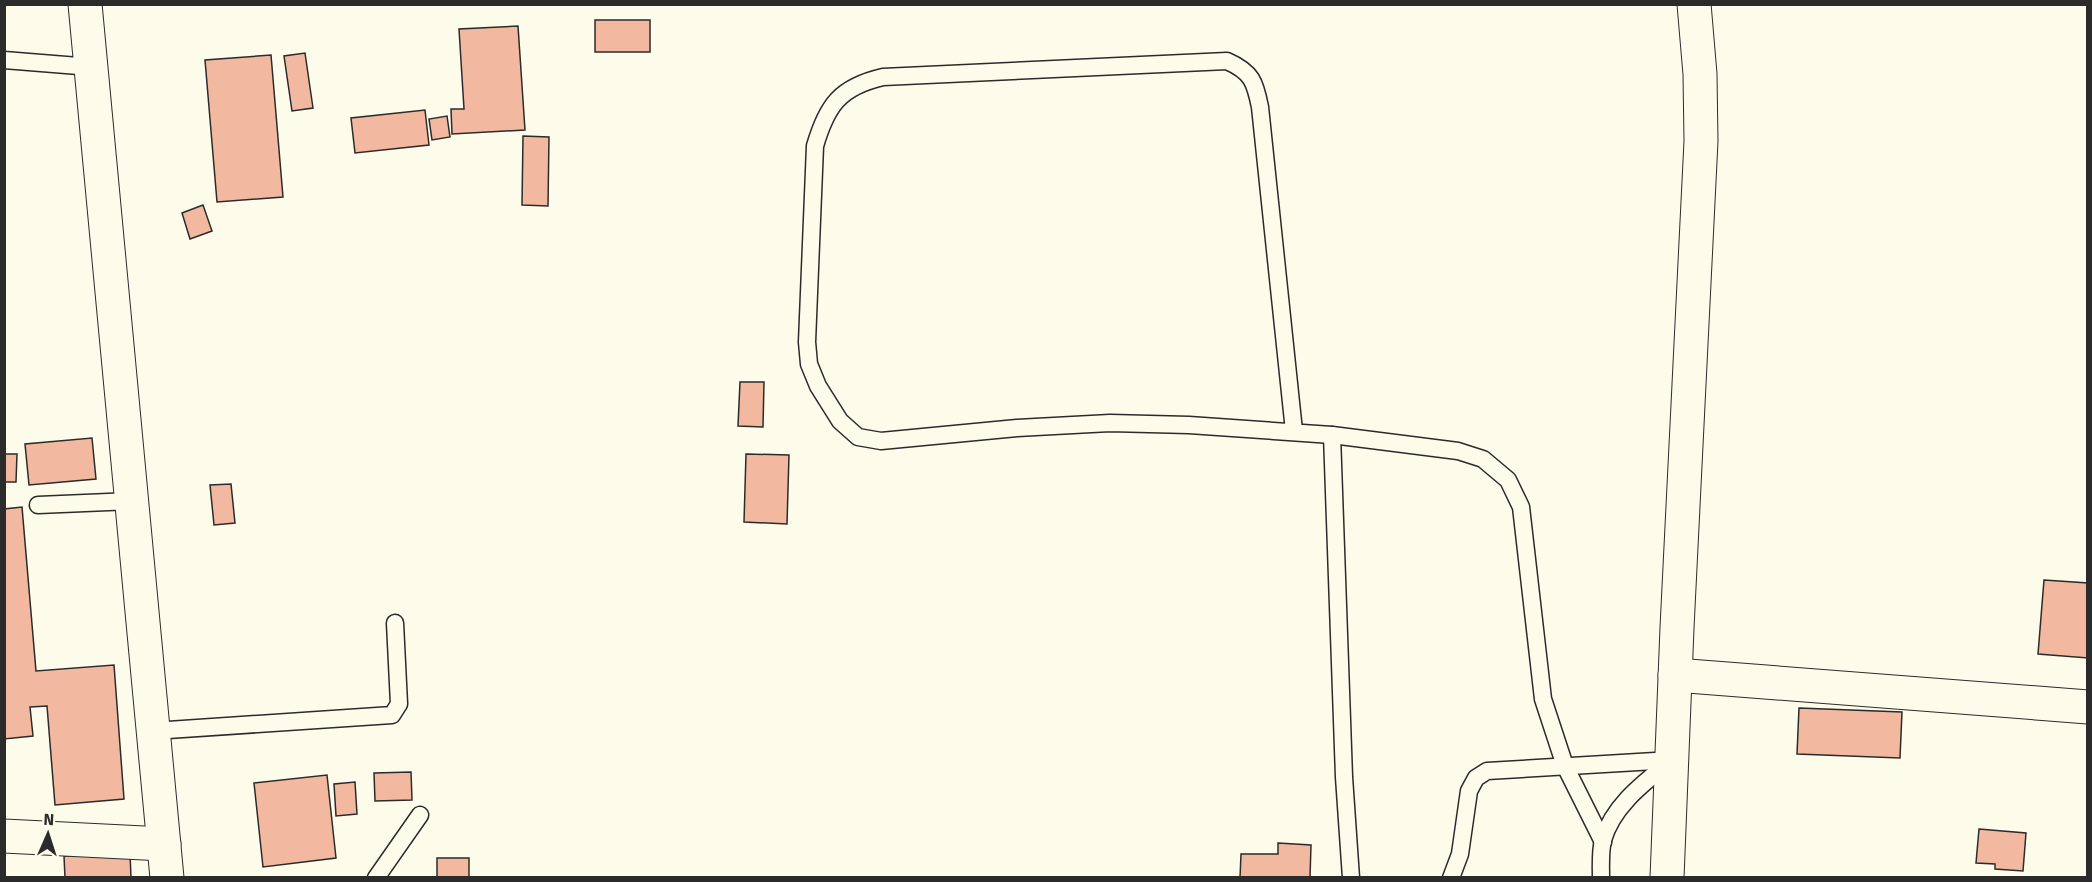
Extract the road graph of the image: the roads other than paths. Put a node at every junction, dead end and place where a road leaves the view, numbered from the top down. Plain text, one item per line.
1 (96, 4) edge
2 (1694, 4) edge
3 (85, 5) edge
4 (4, 60) edge
5 (91, 67) junction
6 (1294, 431) junction
7 (1332, 435) junction
8 (132, 501) junction
9 (38, 505) dead end
10 (395, 623) dead end
11 (1675, 675) junction
12 (2088, 707) edge
13 (153, 731) junction
14 (1672, 760) junction
15 (1565, 766) junction
16 (420, 815) dead end
17 (4, 836) edge
18 (1603, 842) junction
19 (164, 844) junction
20 (167, 878) edge
21 (376, 878) edge
22 (1352, 878) edge
23 (1451, 878) edge
24 (1601, 878) edge
25 (1667, 878) edge

1 - 3 street
2 - 11 street
3 - 5 street
4 - 5 lane
5 - 8 street
6 - 6 lane
6 - 7 lane
7 - 15 lane
7 - 22 lane
8 - 9 lane
8 - 13 street
10 - 13 lane
11 - 12 street
11 - 14 street
13 - 19 street
14 - 15 lane
14 - 18 lane
14 - 25 street
15 - 18 lane
15 - 23 lane
16 - 21 lane
17 - 19 street
18 - 24 lane
19 - 20 street

